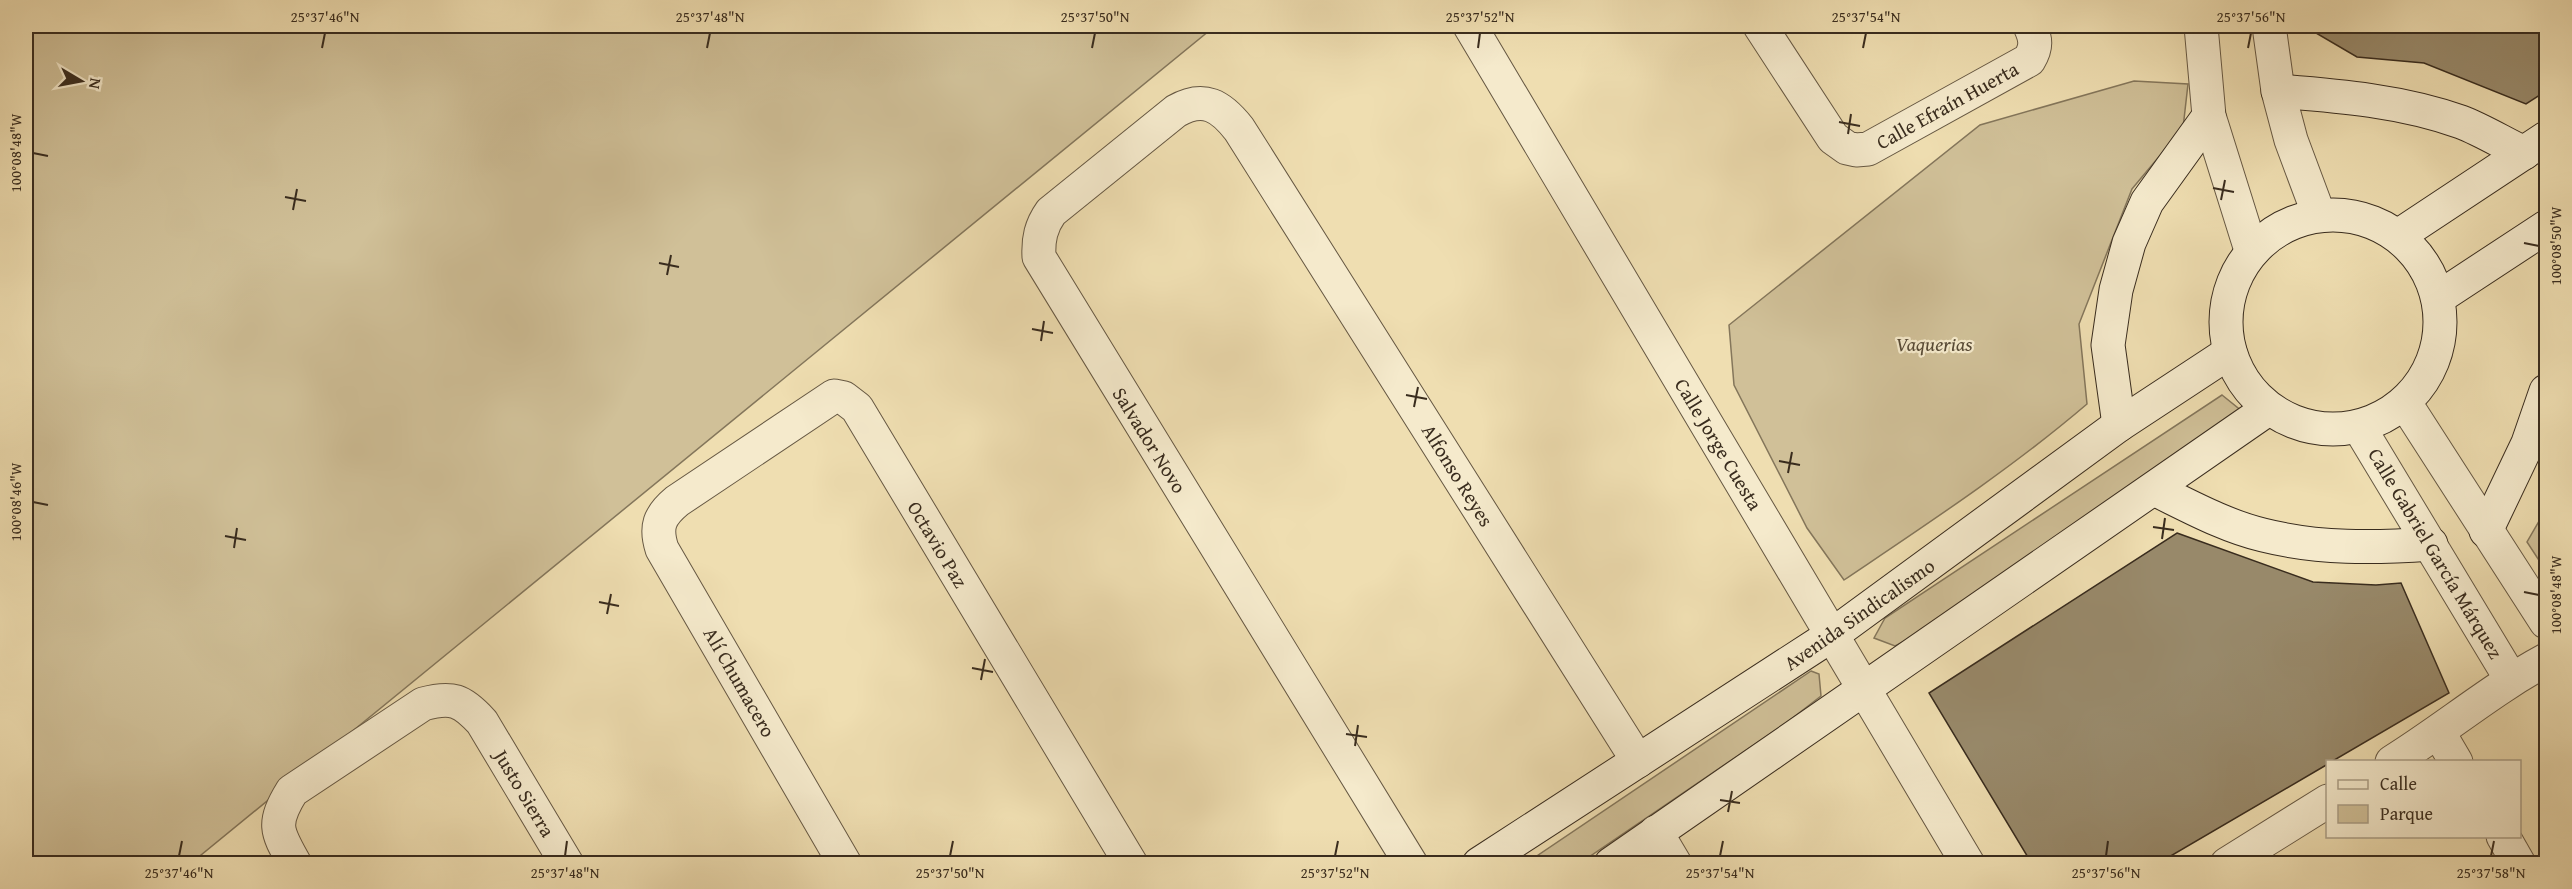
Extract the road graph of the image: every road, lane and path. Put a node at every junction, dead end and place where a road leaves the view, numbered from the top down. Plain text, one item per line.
1 (1470, 26) edge
2 (1760, 26) edge
3 (2031, 26) edge
4 (2201, 26) edge
5 (2269, 26) edge
6 (2278, 91) junction
7 (2209, 116) junction
8 (1239, 129) joint
9 (2535, 145) edge
10 (2319, 215) junction
11 (2547, 227) edge
12 (2398, 236) junction
13 (2251, 250) junction
14 (2438, 298) junction
15 (2230, 352) junction
16 (2547, 391) edge
17 (2405, 403) junction
18 (2268, 409) junction
19 (2118, 425) junction
20 (2360, 427) junction
21 (2154, 489) junction
22 (677, 501) joint
23 (2486, 531) junction
24 (2431, 544) junction
25 (2547, 622) edge
26 (1832, 635) junction
27 (2547, 660) edge
28 (2511, 679) junction
29 (1863, 689) junction
30 (2439, 733) junction
31 (2395, 760) edge
32 (2455, 760) edge
33 (1638, 761) junction
34 (2326, 802) edge
35 (1656, 832) junction
36 (2504, 838) edge
37 (295, 864) edge
38 (567, 864) edge
39 (845, 864) edge
40 (1131, 864) edge
41 (1411, 864) edge
42 (1479, 864) edge
43 (1611, 864) edge
44 (1675, 864) edge
45 (1968, 864) edge
46 (2227, 864) edge
47 (2519, 864) edge

1 - 26 street, Calle Jorge Cuesta
2 - 3 street, Calle Efraín Huerta
4 - 7 street
5 - 6 street
6 - 9 street
6 - 10 street
7 - 13 street
7 - 19 street
8 - 33 street, Alfonso Reyes
8 - 41 street, Salvador Novo
9 - 12 street
10 - 12 street
10 - 13 street
11 - 14 street
12 - 14 street
13 - 15 street
14 - 17 street
15 - 18 street
15 - 19 street, Avenida Sindicalismo
16 - 23 street
17 - 20 street
17 - 23 street
18 - 20 street
18 - 21 street
19 - 26 street, Avenida Sindicalismo
20 - 24 street, Calle Gabriel García Márquez
21 - 24 street
21 - 29 street
22 - 39 street, Alí Chumacero
22 - 40 street, Octavio Paz
23 - 25 street
24 - 28 street, Calle Gabriel García Márquez
26 - 29 street, Calle Jorge Cuesta
26 - 33 street, Avenida Sindicalismo
27 - 28 street
28 - 30 street
29 - 35 street
29 - 45 street, Calle Jorge Cuesta
30 - 31 street
30 - 32 street
33 - 42 street, Avenida Sindicalismo
34 - 46 street
35 - 43 street
35 - 44 street
36 - 47 street
37 - 38 street, Justo Sierra

